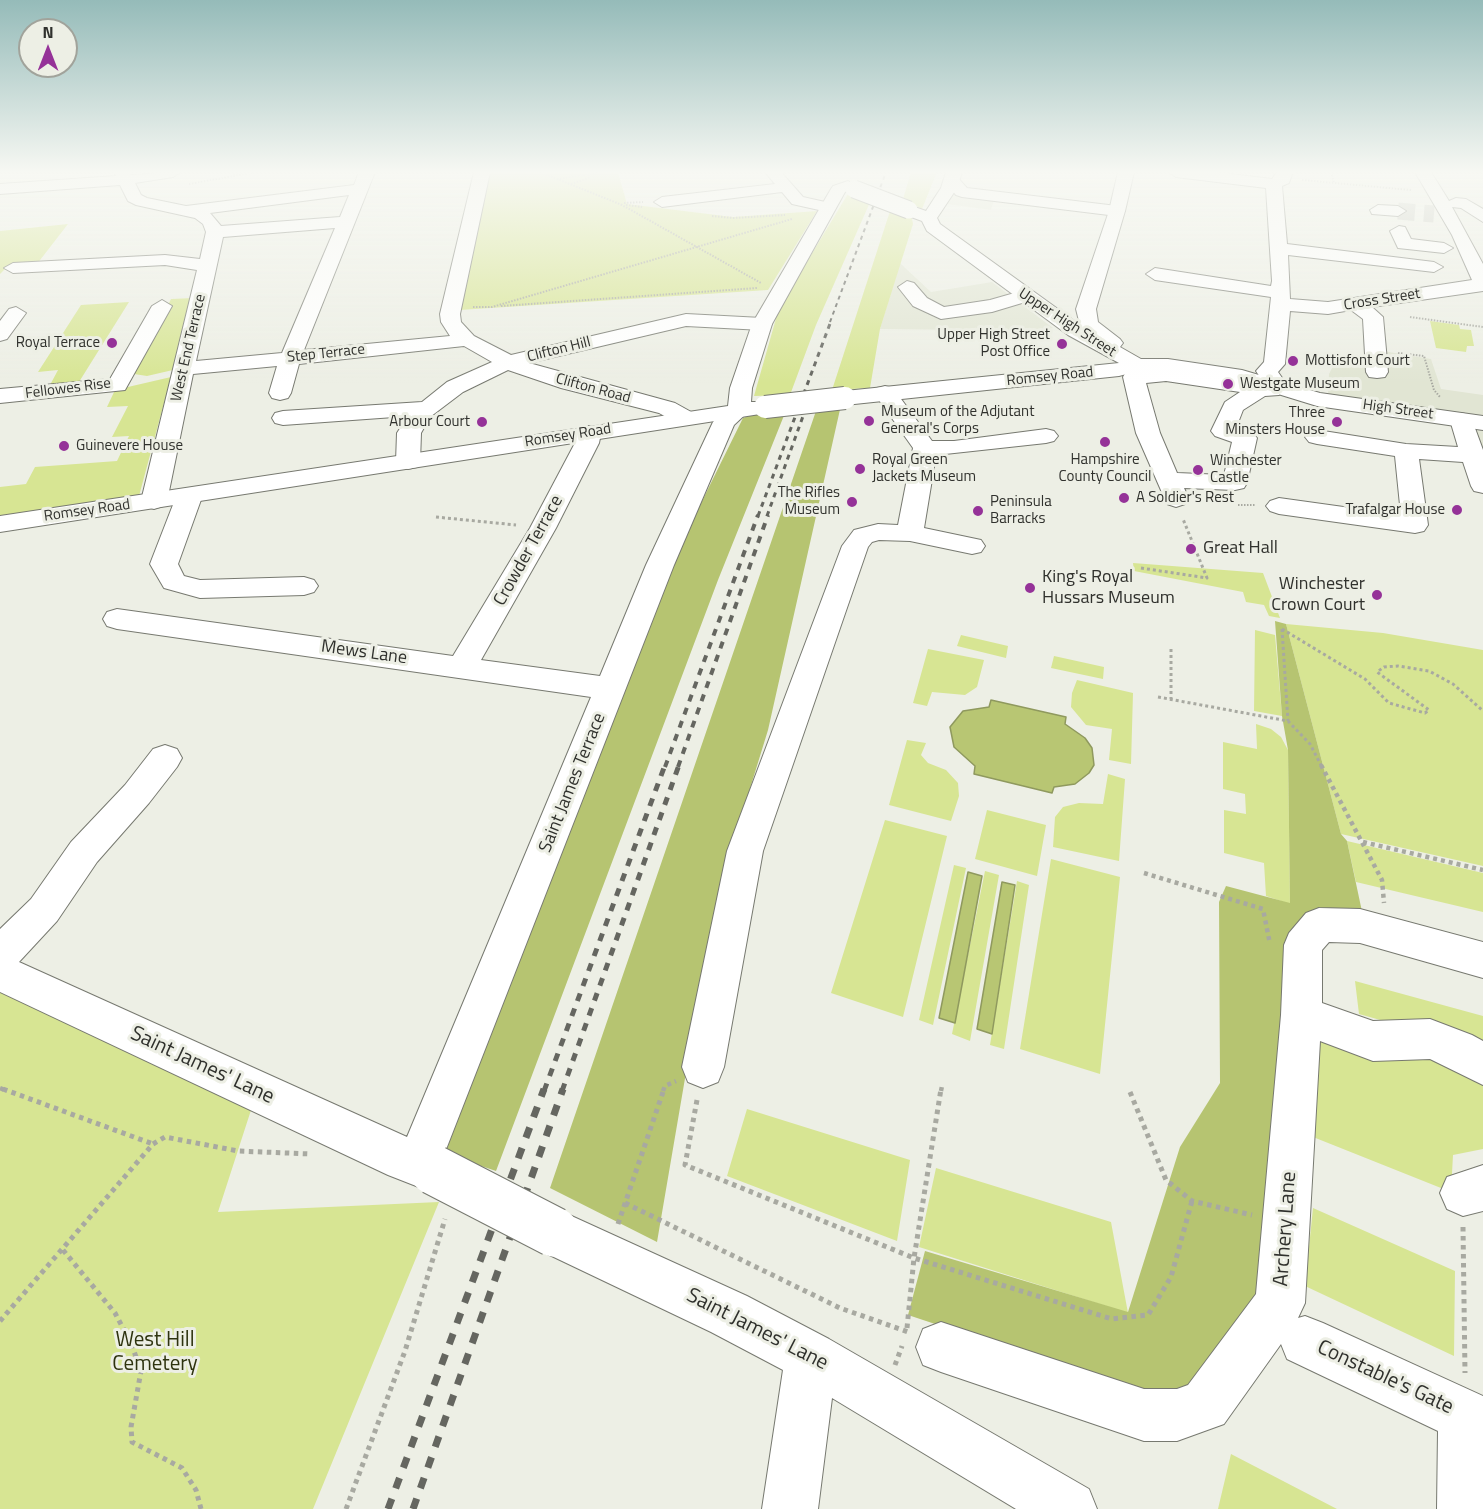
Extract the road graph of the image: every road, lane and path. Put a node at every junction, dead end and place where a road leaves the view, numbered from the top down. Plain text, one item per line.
1 (213, 242) edge
2 (336, 242) edge
3 (466, 242) edge
4 (687, 242) edge
5 (711, 242) edge
6 (805, 242) edge
7 (953, 242) edge
8 (1111, 242) edge
9 (1278, 242) edge
10 (1403, 242) edge
11 (1467, 242) edge
12 (695, 247) junction
13 (1278, 248) junction
14 (1476, 259) edge
15 (1428, 264) dead end
16 (209, 266) junction
17 (13, 268) dead end
18 (1155, 274) dead end
19 (1483, 285) edge
20 (907, 287) dead end
21 (775, 288) junction
22 (1340, 289) dead end
23 (1024, 296) junction
24 (1280, 299) junction
25 (1358, 304) junction
26 (162, 306) dead end
27 (452, 306) junction
28 (492, 307) junction
29 (1086, 309) junction
30 (1045, 310) junction
31 (16, 313) dead end
32 (1400, 316) dead end
33 (762, 324) junction
34 (1483, 327) edge
35 (0, 335) edge
36 (467, 340) junction
37 (1424, 356) dead end
38 (290, 358) junction
39 (508, 362) junction
40 (184, 369) junction
41 (1377, 372) dead end
42 (1135, 375) junction
43 (1261, 380) junction
44 (1434, 390) dead end
45 (280, 393) dead end
46 (885, 393) junction
47 (0, 396) edge
48 (739, 401) junction
49 (426, 408) junction
50 (283, 418) dead end
51 (685, 418) junction
52 (1472, 421) edge
53 (589, 433) junction
54 (1046, 436) dead end
55 (1317, 437) dead end
56 (925, 448) junction
57 (1406, 451) junction
58 (1472, 455) junction
59 (408, 462) junction
60 (1167, 480) junction
61 (1483, 486) edge
62 (189, 497) junction
63 (154, 501) junction
64 (1235, 505) dead end
65 (1279, 506) joint
66 (1182, 515) joint
67 (436, 517) dead end
68 (0, 524) edge
69 (511, 524) dead end
70 (910, 533) junction
71 (972, 546) dead end
72 (1141, 568) dead end
73 (304, 586) dead end
74 (117, 619) dead end
75 (1172, 649) dead end
76 (462, 666) junction
77 (611, 689) junction
78 (1158, 697) dead end
79 (1170, 699) junction
80 (1483, 711) edge
81 (1288, 721) junction
82 (165, 758) dead end
83 (1362, 842) junction
84 (1483, 870) edge
85 (1143, 873) dead end
86 (1263, 909) dead end
87 (1386, 933) junction
88 (0, 955) edge
89 (1483, 960) edge
90 (0, 973) edge
91 (1301, 1015) junction
92 (1483, 1064) edge
93 (703, 1067) junction
94 (942, 1086) dead end
95 (0, 1088) edge
96 (1130, 1092) dead end
97 (153, 1144) junction
98 (321, 1155) dead end
99 (426, 1176) junction
100 (1473, 1191) edge
101 (1191, 1201) junction
102 (625, 1203) junction
103 (614, 1235) dead end
104 (1284, 1245) junction
105 (63, 1250) junction
106 (914, 1258) junction
107 (0, 1321) edge
108 (924, 1340) junction
109 (1305, 1341) dead end
110 (811, 1357) junction
111 (893, 1374) dead end
112 (1474, 1420) edge
113 (201, 1509) edge
114 (346, 1509) edge
115 (790, 1509) edge
116 (1069, 1509) edge
117 (1465, 1509) edge

1 - 16 street, West End Terrace
2 - 38 street
3 - 27 street
4 - 12 path
5 - 12 path
6 - 21 street
7 - 23 street, Upper High Street
8 - 29 street
9 - 13 street
10 - 14 street
11 - 14 street
12 - 21 path
12 - 28 path
13 - 15 street
13 - 24 street
14 - 19 street
16 - 17 street
16 - 40 street, West End Terrace
18 - 24 street, Cross Street
19 - 25 street, Cross Street
20 - 23 street
21 - 28 path
21 - 33 street
22 - 25 street
23 - 30 street, Upper High Street
24 - 25 street, Cross Street
24 - 43 street
25 - 41 street
26 - 47 street, Fellowes Rise
27 - 28 path
27 - 36 street, Clifton Road
29 - 30 street
29 - 42 street
30 - 42 street, Upper High Street
31 - 35 street
32 - 34 path
33 - 39 street, Clifton Hill
33 - 48 street
36 - 38 street, Step Terrace
36 - 39 street, Clifton Road
37 - 44 path
38 - 40 street, Step Terrace
38 - 45 street
39 - 49 street, Clifton Hill
39 - 51 street, Clifton Road
40 - 63 street, West End Terrace
42 - 43 street, Romsey Road
42 - 46 street, Romsey Road
42 - 60 street
43 - 52 street, High Street
43 - 60 street
46 - 48 street, Romsey Road, bridge
46 - 56 street
48 - 51 street, Romsey Road
48 - 77 street, Saint James Terrace
49 - 50 street
49 - 59 street, Clifton Hill
51 - 53 street, Romsey Road
52 - 58 street
53 - 59 street, Romsey Road
53 - 76 street, Crowder Terrace
54 - 56 street
55 - 57 street
56 - 70 street
57 - 58 street
57 - 65 street
58 - 61 street
59 - 62 street, Romsey Road
60 - 66 street
62 - 63 street, Romsey Road
62 - 73 street
63 - 68 street, Romsey Road
64 - 65 path
66 - 72 path
67 - 69 path
70 - 71 street
70 - 93 street
74 - 76 street, Mews Lane
75 - 79 path
76 - 77 street, Mews Lane
77 - 99 street, Saint James Terrace
78 - 79 path
79 - 81 path
80 - 81 path
81 - 83 path
82 - 88 street
83 - 84 path
83 - 87 path
85 - 86 path
87 - 89 street, Archery Lane
87 - 91 street, Archery Lane
90 - 99 street, Saint James' Lane
91 - 92 street
91 - 104 street, Archery Lane
93 - 102 path
93 - 106 path
94 - 106 path
95 - 97 path
96 - 101 path
97 - 98 path
97 - 105 path
99 - 110 street, Saint James' Lane, bridge
99 - 114 path
100 - 112 path
101 - 104 path
101 - 106 path
102 - 103 path
102 - 108 path
104 - 108 street, Archery Lane
105 - 107 path
105 - 113 path
106 - 108 path
108 - 111 path
109 - 112 street, Constable's Gate
110 - 115 street
110 - 116 street, Saint James' Lane
112 - 117 street, Constable's Gate

